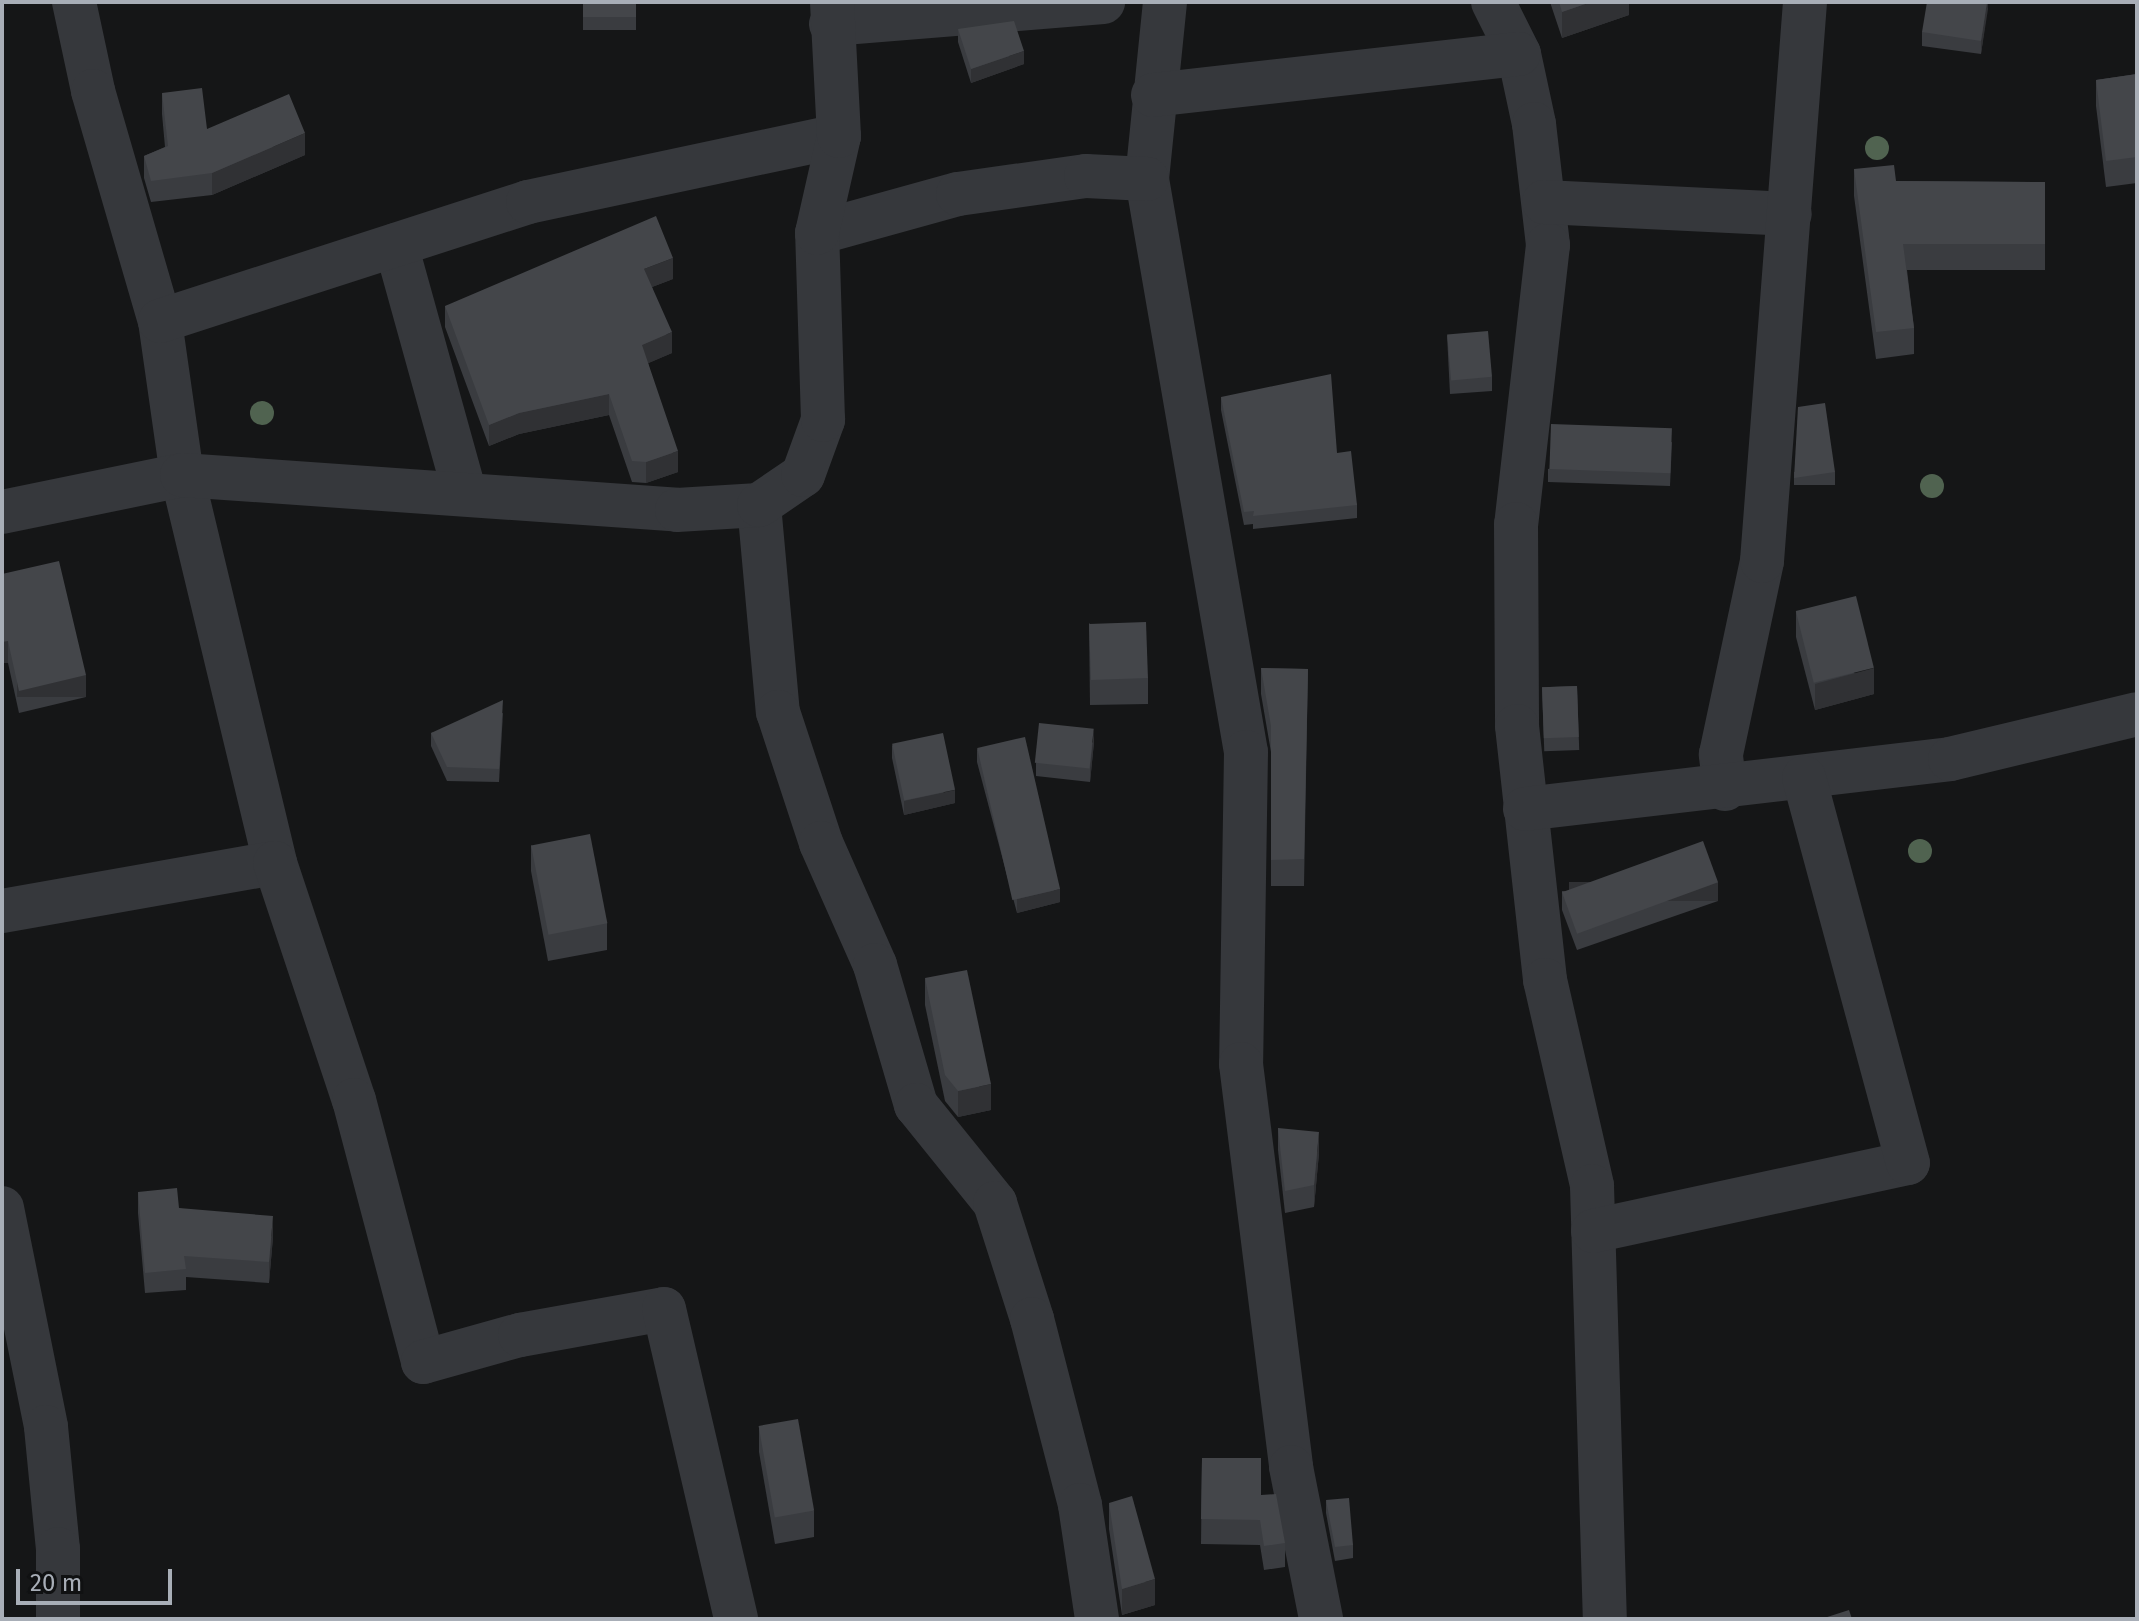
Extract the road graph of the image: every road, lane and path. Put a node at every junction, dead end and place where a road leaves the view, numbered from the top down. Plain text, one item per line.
1 (74, 2) edge
2 (1103, 2) edge
3 (1165, 2) edge
4 (1493, 2) edge
5 (1805, 2) edge
6 (832, 13) edge
7 (1519, 54) junction
8 (1153, 95) junction
9 (839, 136) junction
10 (1147, 179) junction
11 (1544, 202) junction
12 (1790, 214) junction
13 (817, 233) junction
14 (396, 245) junction
15 (160, 321) junction
16 (182, 475) junction
17 (465, 493) junction
18 (759, 505) junction
19 (2, 512) edge
20 (2137, 714) edge
21 (1804, 778) junction
22 (1725, 789) junction
23 (1525, 809) junction
24 (275, 863) junction
25 (2, 911) edge
26 (2, 1208) edge
27 (1593, 1231) junction
28 (58, 1619) edge
29 (736, 1619) edge
30 (1097, 1619) edge
31 (1321, 1619) edge
32 (1605, 1619) edge

1 - 15 street
2 - 6 street
3 - 8 street
4 - 7 street
5 - 12 street
6 - 9 street
7 - 8 street
7 - 11 street
8 - 10 street
9 - 13 street
9 - 14 street
10 - 13 street
10 - 31 street
11 - 12 street
11 - 23 street
12 - 22 street
13 - 18 street
14 - 15 street
14 - 17 street
15 - 16 street
16 - 17 street
16 - 19 street
16 - 24 street
17 - 18 street
18 - 30 street
20 - 21 street
21 - 22 street
21 - 27 street
22 - 23 street
23 - 27 street
24 - 25 street
24 - 29 street
26 - 28 street
27 - 32 street

